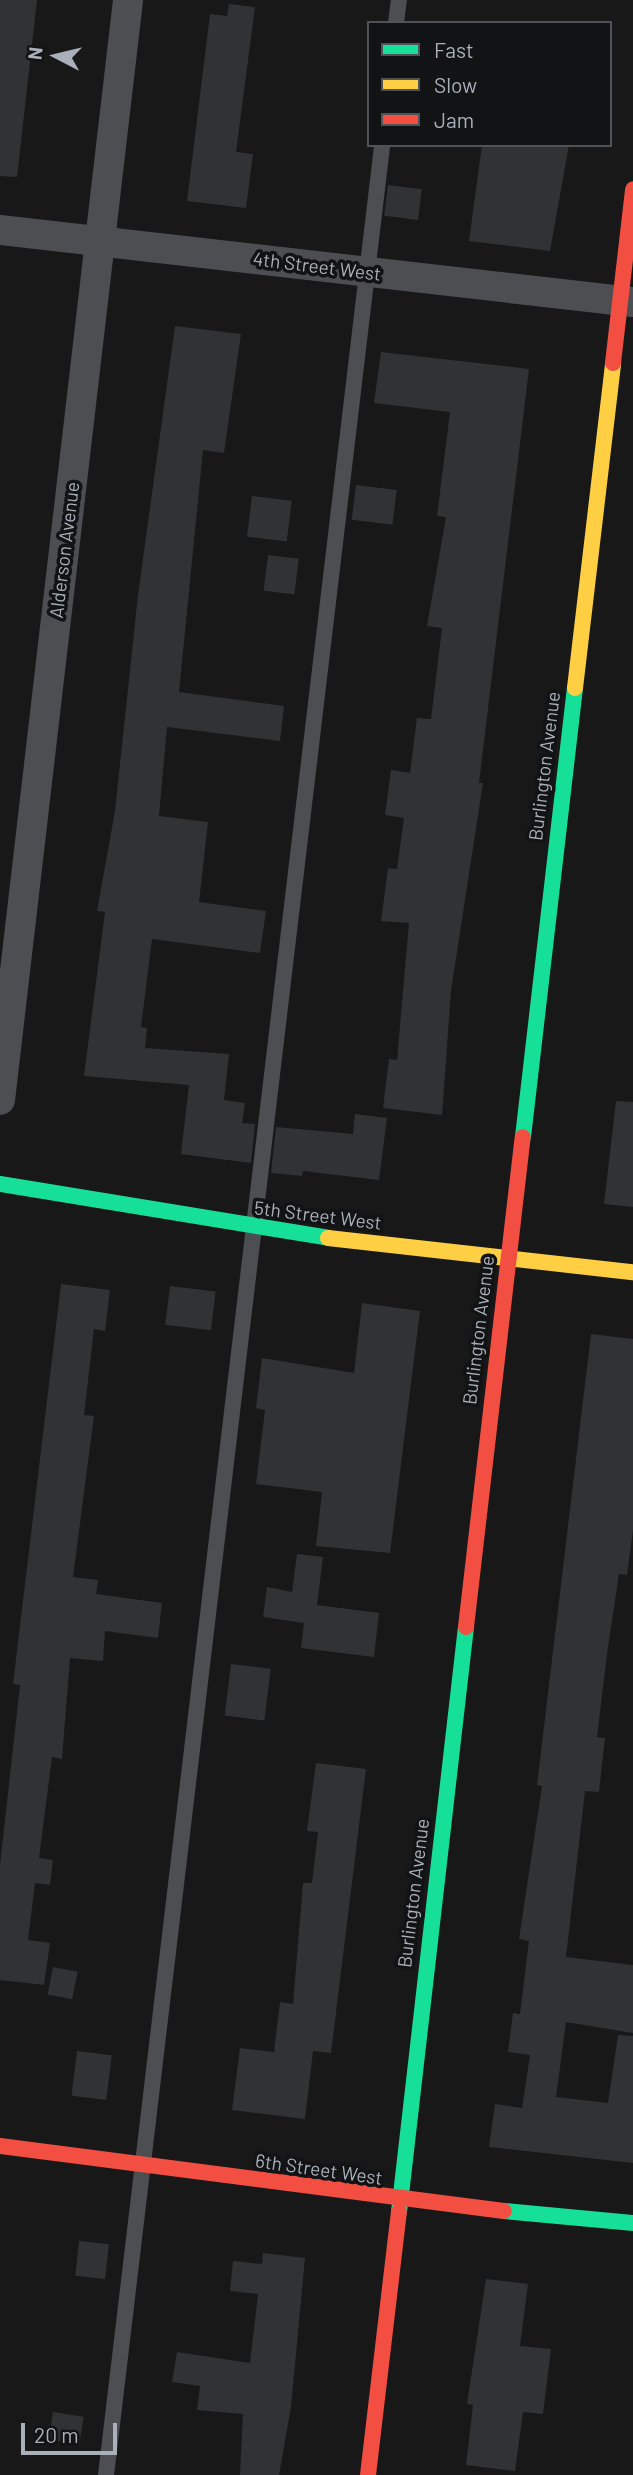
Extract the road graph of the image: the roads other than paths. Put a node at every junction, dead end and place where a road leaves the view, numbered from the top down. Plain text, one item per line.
1 (128, 0) edge
2 (399, 0) edge
3 (396, 21) edge
4 (382, 147) edge
5 (633, 189) edge
6 (0, 230) edge
7 (100, 241) junction
8 (368, 272) junction
9 (627, 302) edge
10 (0, 1100) edge
11 (0, 1184) edge
12 (250, 1229) junction
13 (507, 1258) junction
14 (633, 1272) edge
15 (0, 2146) edge
16 (143, 2165) junction
17 (399, 2201) junction
18 (633, 2223) edge
19 (106, 2475) edge
20 (368, 2475) edge

1 - 7 street, Alderson Avenue
2 - 3 lane
4 - 8 lane
5 - 9 street, Burlington Avenue
6 - 7 street, 4th Street West
7 - 8 street, 4th Street West
7 - 10 street, Alderson Avenue
8 - 9 street, 4th Street West
8 - 12 lane
9 - 13 street, Burlington Avenue
11 - 12 street, 5th Street West
12 - 13 street, 5th Street West
12 - 16 lane
13 - 14 street, 5th Street West
13 - 17 street, Burlington Avenue
15 - 16 street, 6th Street West
16 - 17 street, 6th Street West
16 - 19 lane
17 - 18 street, 6th Street West
17 - 20 street, Burlington Avenue

